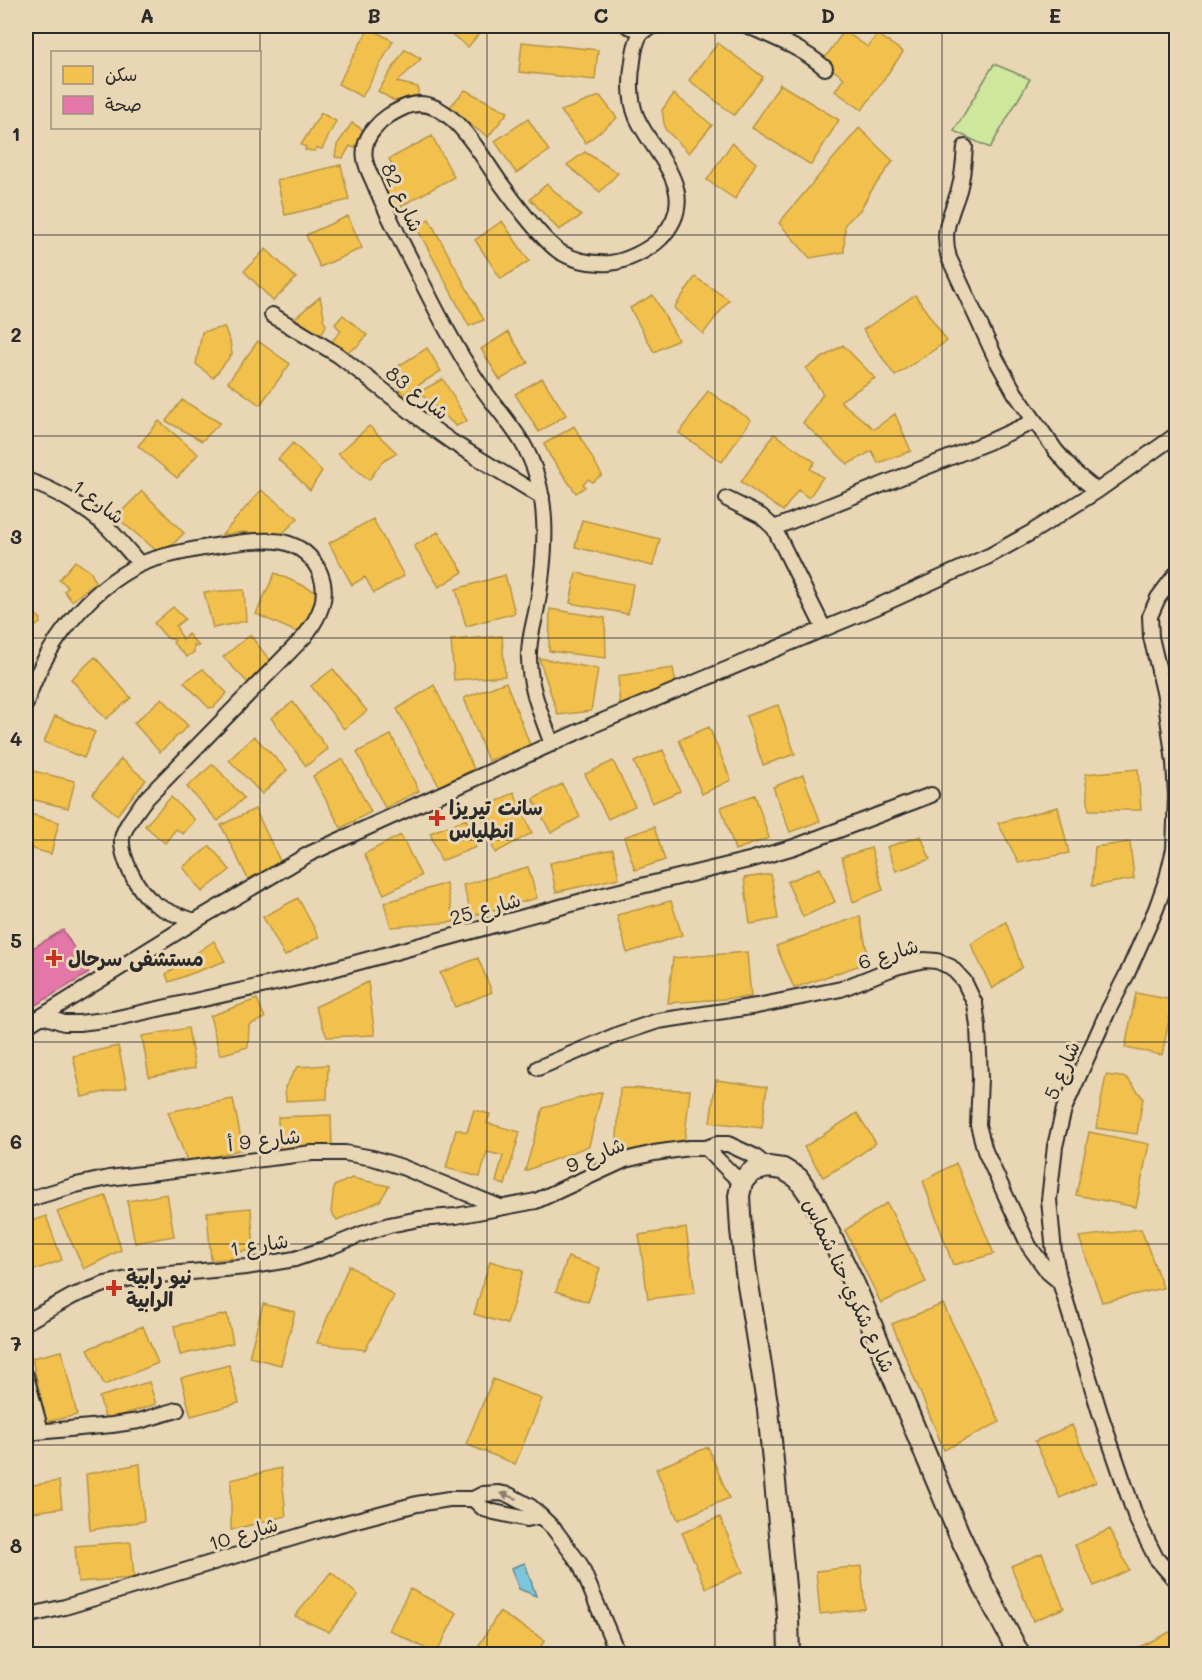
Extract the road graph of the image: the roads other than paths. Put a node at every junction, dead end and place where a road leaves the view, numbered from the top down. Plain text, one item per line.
1 (628, 26) edge
2 (748, 26) edge
3 (649, 28) edge
4 (825, 68) dead end
5 (964, 147) dead end
6 (272, 315) dead end
7 (1035, 420) junction
8 (1176, 435) edge
9 (26, 480) edge
10 (1097, 491) junction
11 (542, 497) junction
12 (727, 499) dead end
13 (774, 528) junction
14 (140, 564) junction
15 (1176, 574) edge
16 (824, 629) junction
17 (26, 704) edge
18 (552, 744) junction
19 (932, 795) dead end
20 (195, 921) junction
21 (43, 1016) junction
22 (26, 1026) edge
23 (538, 1068) dead end
24 (706, 1148) junction
25 (768, 1167) junction
26 (742, 1182) junction
27 (26, 1200) edge
28 (501, 1208) junction
29 (1060, 1282) junction
30 (26, 1322) edge
31 (26, 1376) edge
32 (177, 1410) dead end
33 (40, 1431) junction
34 (26, 1433) edge
35 (473, 1499) junction
36 (541, 1516) junction
37 (1176, 1581) edge
38 (26, 1616) edge
39 (618, 1654) edge
40 (789, 1654) edge
41 (1019, 1654) edge

1 - 3 street
2 - 4 street
3 - 11 street, شارع 82
5 - 7 street
6 - 11 street, شارع 83
7 - 10 street
7 - 13 street
8 - 10 street
9 - 14 street, شارع 1
10 - 16 street
11 - 18 street, شارع 82
12 - 13 street
13 - 16 street
14 - 17 street
14 - 20 street
15 - 29 street, شارع 5
16 - 18 street
18 - 20 street
19 - 21 street, شارع 25
20 - 21 street
21 - 22 street
23 - 29 street, شارع 6
24 - 25 street, شارع 9
24 - 26 street
24 - 28 street, شارع 9
25 - 26 street
25 - 41 street, شارع شكري حنا شماس
26 - 40 street
27 - 28 street, شارع 9 أ
28 - 30 street, شارع 1
29 - 37 street, شارع 5
31 - 33 street
32 - 33 street
33 - 34 street
35 - 36 street
36 -> 35 street, شارع 10
35 - 38 street, شارع 10
36 - 39 street, شارع 10

